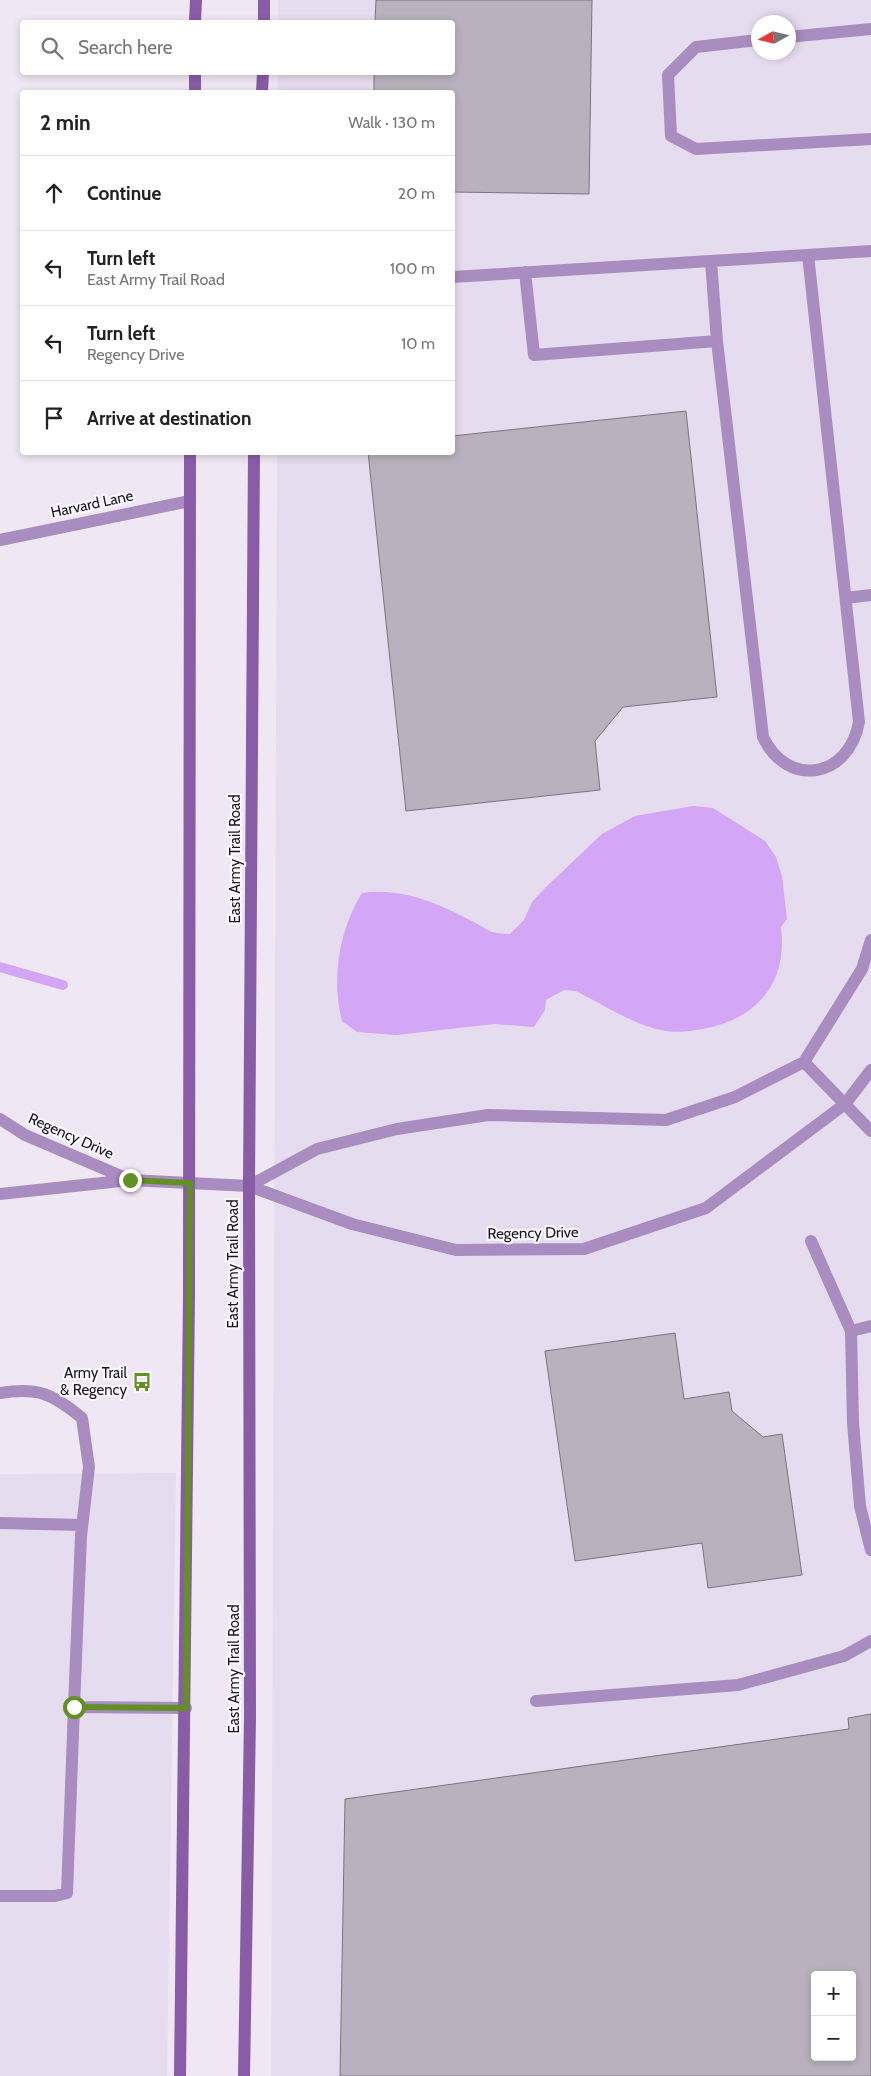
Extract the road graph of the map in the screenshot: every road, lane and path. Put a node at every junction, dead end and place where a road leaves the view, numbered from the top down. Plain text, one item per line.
1 (196, 0) edge
2 (264, 0) edge
3 (196, 20) edge
4 (264, 20) edge
5 (871, 29) edge
6 (796, 36) edge
7 (751, 41) edge
8 (195, 75) edge
9 (262, 75) edge
10 (195, 90) edge
11 (262, 90) edge
12 (871, 139) edge
13 (871, 251) edge
14 (808, 255) junction
15 (711, 261) junction
16 (525, 272) junction
17 (455, 277) edge
18 (717, 341) junction
19 (190, 455) edge
20 (254, 455) edge
21 (190, 501) junction
22 (0, 540) edge
23 (871, 595) edge
24 (846, 598) junction
25 (871, 940) edge
26 (804, 1062) junction
27 (871, 1070) edge
28 (845, 1104) junction
29 (0, 1119) edge
30 (871, 1131) edge
31 (130, 1180) junction
32 (190, 1183) junction
33 (249, 1186) junction
34 (0, 1194) edge
35 (811, 1242) dead end
36 (871, 1326) edge
37 (851, 1331) junction
38 (0, 1393) edge
39 (0, 1523) edge
40 (82, 1525) junction
41 (871, 1550) edge
42 (871, 1641) edge
43 (536, 1701) dead end
44 (74, 1707) junction
45 (186, 1708) junction
46 (0, 1896) edge
47 (180, 2076) edge
48 (244, 2076) edge

1 - 3 main road
2 - 4 main road
5 - 6 street
7 - 12 street
8 - 10 main road
9 - 11 main road
13 - 14 street
14 - 15 street
14 - 24 street
15 - 16 street
15 - 18 street
16 - 17 street
16 - 18 street
18 - 24 street
19 - 21 main road
20 - 33 main road, East Army Trail Road
21 - 22 street, Harvard Lane
21 - 32 main road
23 - 24 street
25 - 26 street
26 - 28 street
26 - 33 street
27 - 28 street, Regency Drive
28 - 30 street
28 - 33 street, Regency Drive
29 - 31 street, Regency Drive
31 - 32 street, Regency Drive
31 - 34 street, Regency Drive
32 - 33 street, Regency Drive
32 - 45 main road
33 - 48 main road, East Army Trail Road
35 - 37 street
36 - 37 street
37 - 41 street
38 - 40 street
39 - 40 street
40 - 44 street
42 - 43 street
44 - 45 street
44 - 46 street
45 - 47 main road

